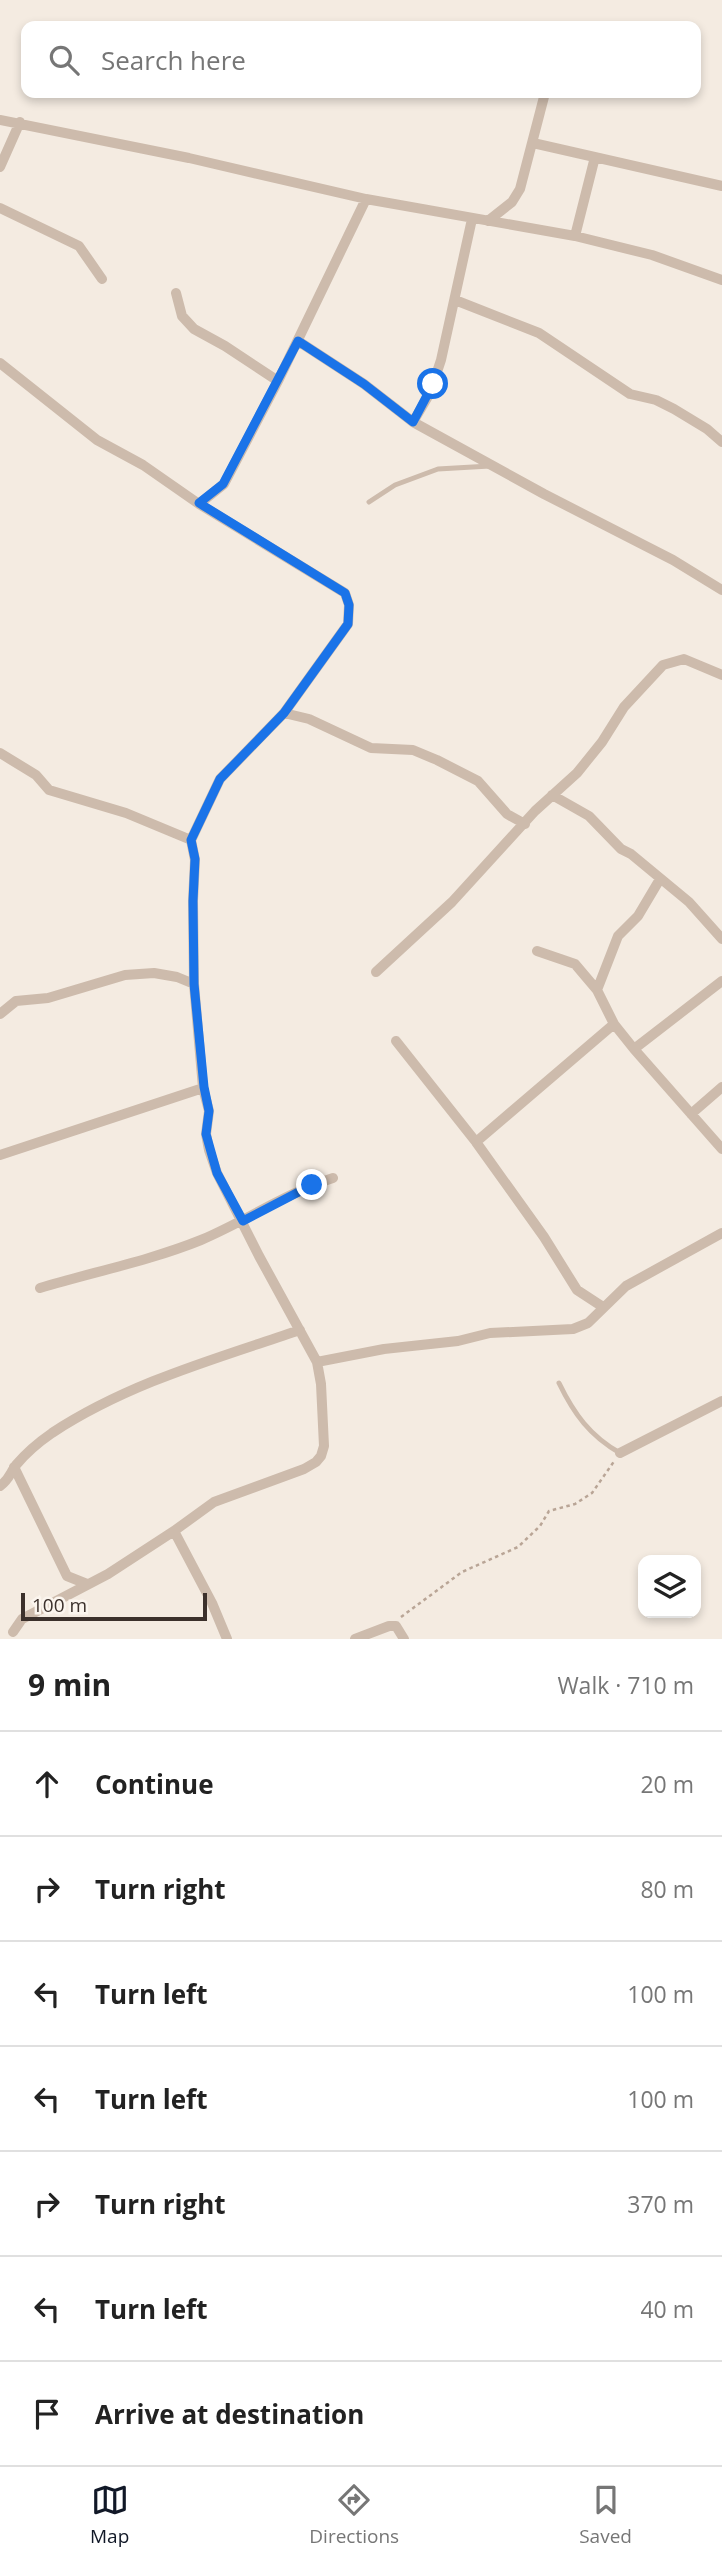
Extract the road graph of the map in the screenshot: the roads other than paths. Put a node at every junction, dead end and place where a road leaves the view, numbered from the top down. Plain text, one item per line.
1 (544, 98) edge
2 (0, 120) edge
3 (20, 122) junction
4 (533, 143) junction
5 (595, 157) junction
6 (0, 167) edge
7 (722, 186) edge
8 (366, 199) junction
9 (0, 208) edge
10 (472, 219) junction
11 (488, 221) junction
12 (575, 236) junction
13 (102, 279) dead end
14 (722, 280) edge
15 (176, 293) dead end
16 (455, 300) junction
17 (298, 341) junction
18 (0, 363) edge
19 (278, 381) junction
20 (413, 422) junction
21 (722, 442) edge
22 (493, 466) junction
23 (369, 502) dead end
24 (199, 503) junction
25 (722, 590) edge
26 (722, 675) edge
27 (284, 713) junction
28 (0, 753) edge
29 (552, 795) junction
30 (525, 824) junction
31 (191, 840) junction
32 (660, 879) junction
33 (722, 939) edge
34 (537, 951) dead end
35 (376, 972) dead end
36 (722, 981) edge
37 (194, 984) junction
38 (597, 990) junction
39 (0, 1014) edge
40 (614, 1024) junction
41 (396, 1041) dead end
42 (634, 1049) junction
43 (204, 1087) junction
44 (722, 1087) edge
45 (691, 1114) junction
46 (476, 1142) junction
47 (722, 1149) edge
48 (0, 1155) edge
49 (333, 1178) dead end
50 (243, 1221) junction
51 (722, 1233) edge
52 (40, 1287) dead end
53 (603, 1307) junction
54 (300, 1330) junction
55 (317, 1362) junction
56 (559, 1383) dead end
57 (722, 1401) edge
58 (620, 1453) joint
59 (14, 1467) junction
60 (0, 1486) edge
61 (174, 1531) junction
62 (87, 1584) junction
63 (13, 1632) dead end
64 (227, 1639) edge
65 (355, 1639) edge
66 (404, 1639) edge

1 - 4 street
2 - 3 street
3 - 6 street
3 - 8 street
4 - 5 street
4 - 11 street
5 - 7 street
5 - 12 street
8 - 10 street
8 - 17 street
9 - 13 street
10 - 11 street
10 - 16 street
11 - 12 street
12 - 14 street
15 - 19 street
16 - 20 street
16 - 21 street
17 - 19 street
17 - 20 street
18 - 24 street
19 - 24 street
20 - 22 street
22 - 23 lane
22 - 25 street
24 - 27 street
26 - 29 street
27 - 30 street
27 - 31 street
28 - 31 street
29 - 30 street
29 - 32 street
30 - 35 street
31 - 37 street
32 - 33 street
32 - 38 street
34 - 38 street
36 - 42 street
37 - 39 street
37 - 43 street
38 - 40 street
40 - 42 street
40 - 46 street
41 - 46 street
42 - 45 street
43 - 48 street
43 - 50 street
44 - 45 street
45 - 47 street
46 - 53 street
49 - 50 street
50 - 52 street
50 - 54 street
51 - 53 street
53 - 55 street
54 - 55 street
54 - 59 street
55 - 61 street
56 - 58 lane
57 - 58 street
59 - 60 street
59 - 62 street
61 - 62 street
61 - 64 street
62 - 63 street
65 - 66 street

